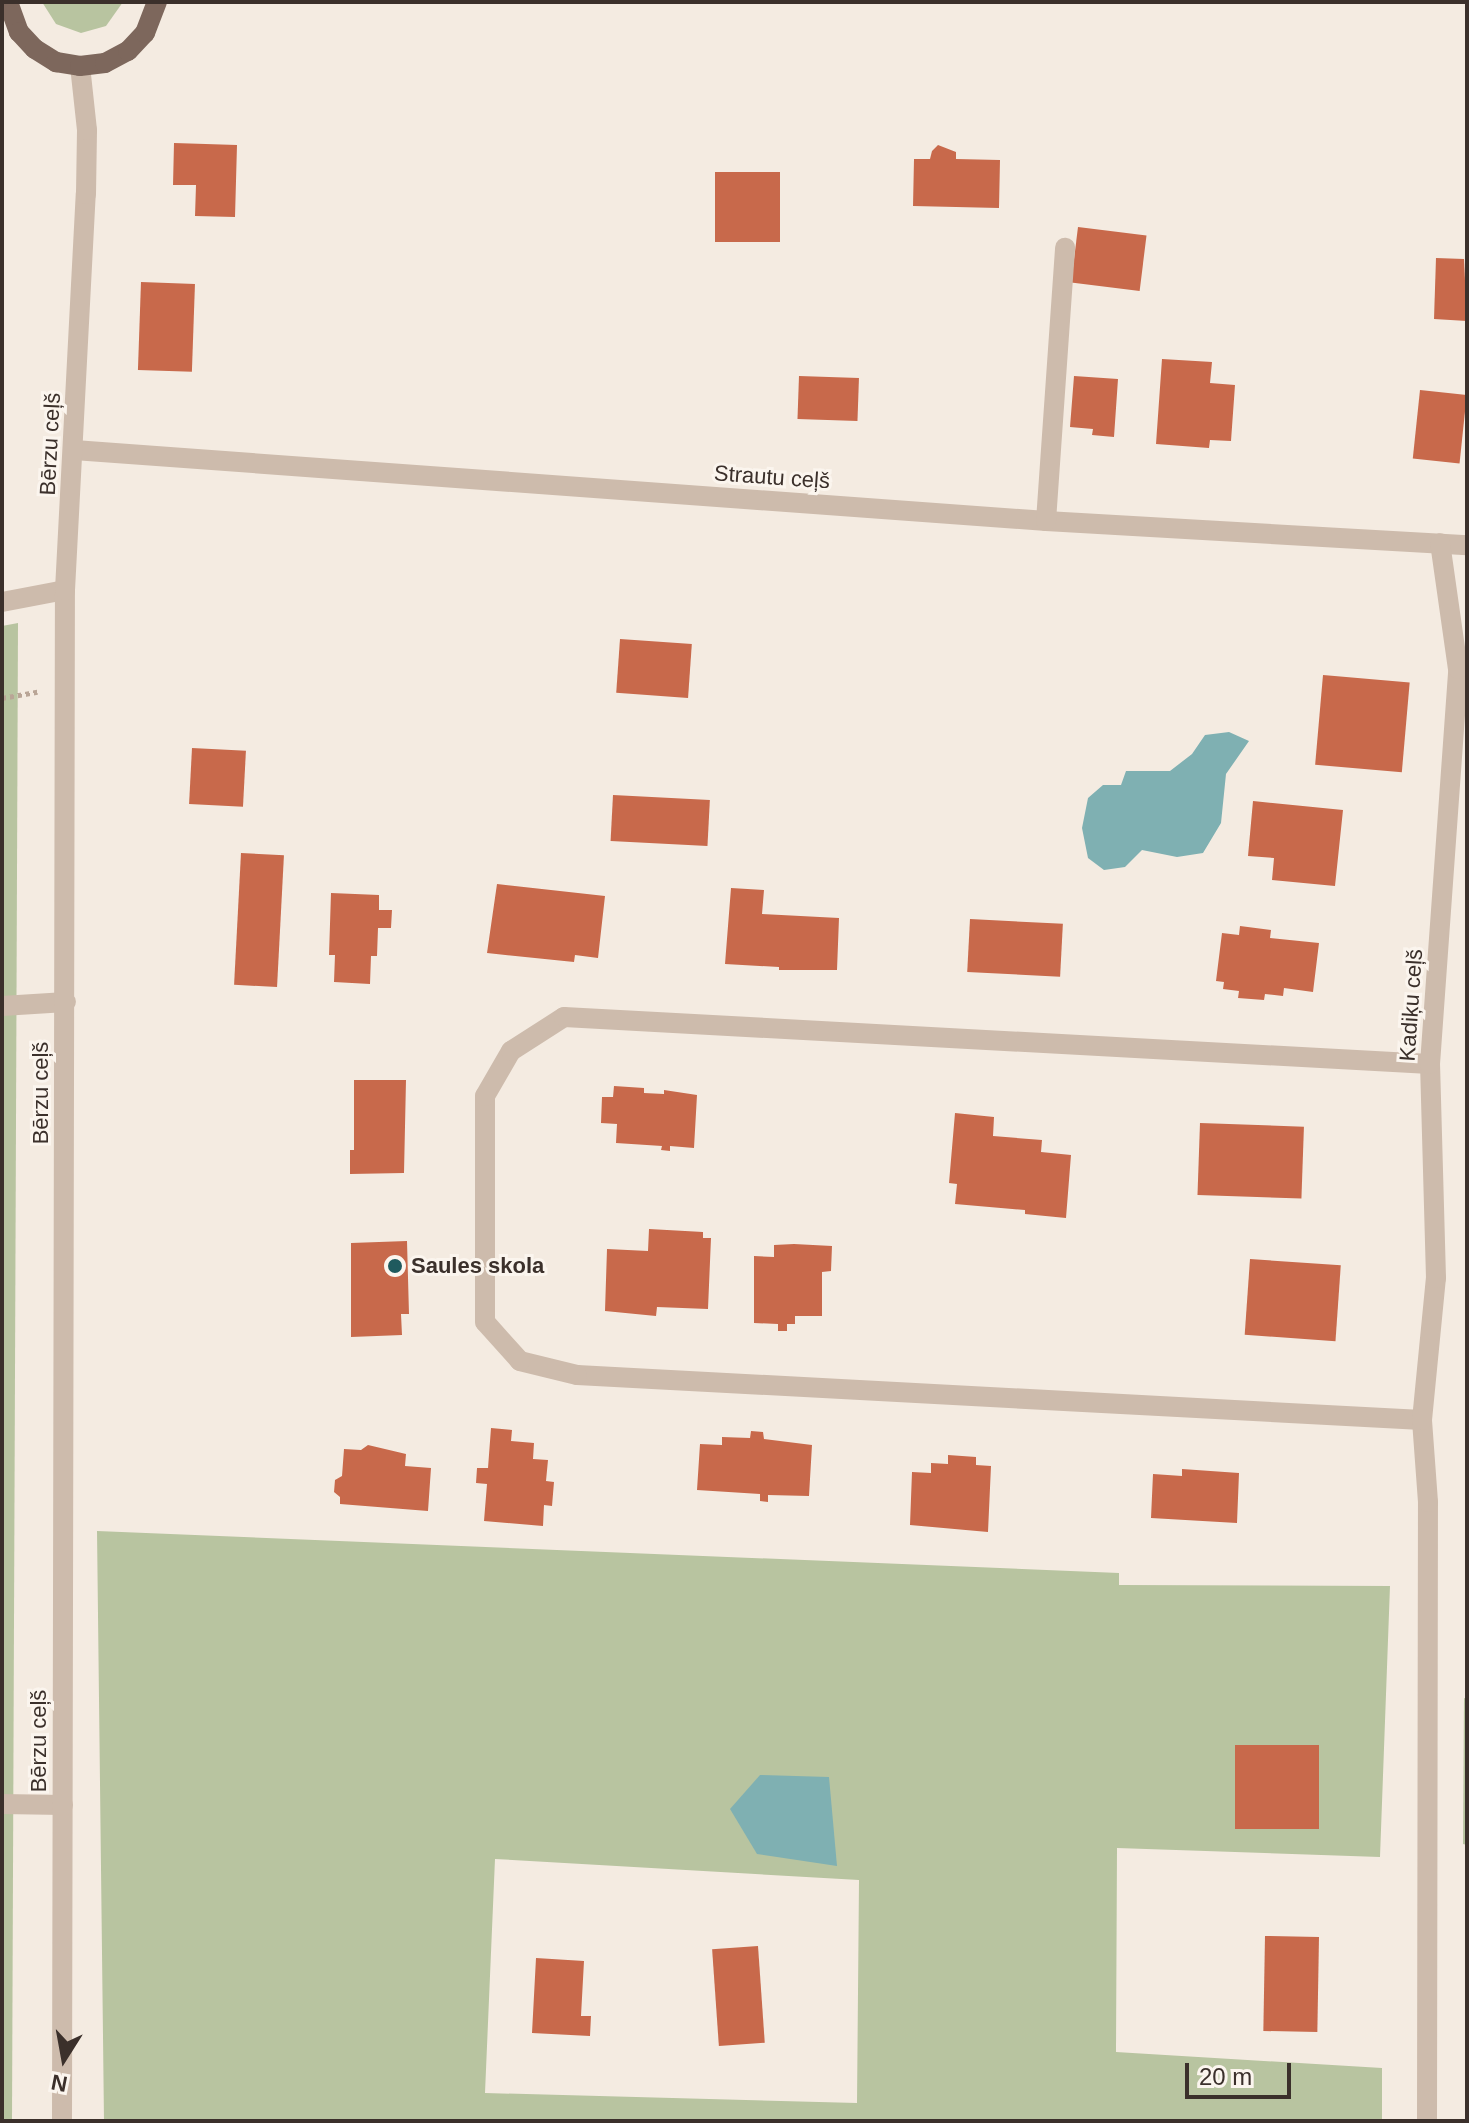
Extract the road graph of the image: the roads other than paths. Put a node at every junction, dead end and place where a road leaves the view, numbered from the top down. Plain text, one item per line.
1 (8, 2) edge
2 (157, 2) edge
3 (80, 66) junction
4 (1065, 248) dead end
5 (74, 450) junction
6 (1046, 521) junction
7 (1440, 543) junction
8 (1467, 545) edge
9 (65, 590) junction
10 (2, 602) edge
11 (66, 1002) junction
12 (2, 1006) edge
13 (1430, 1064) junction
14 (1422, 1420) junction
15 (2, 1804) edge
16 (63, 1805) junction
17 (62, 2121) edge
18 (1427, 2121) edge

1 - 3 main road
2 - 3 main road
3 - 5 street, Bērzu ceļš
4 - 6 street
5 - 6 street, Strautu ceļš
5 - 9 street, Bērzu ceļš
6 - 7 street, Strautu ceļš
7 - 8 street, Strautu ceļš
7 - 13 street, Kadiķu ceļš
9 - 10 street
9 - 11 street, Bērzu ceļš
11 - 12 street
11 - 16 street, Bērzu ceļš
13 - 14 street, Kadiķu ceļš
13 - 14 street
14 - 18 street, Kadiķu ceļš
15 - 16 street
16 - 17 street, Bērzu ceļš

